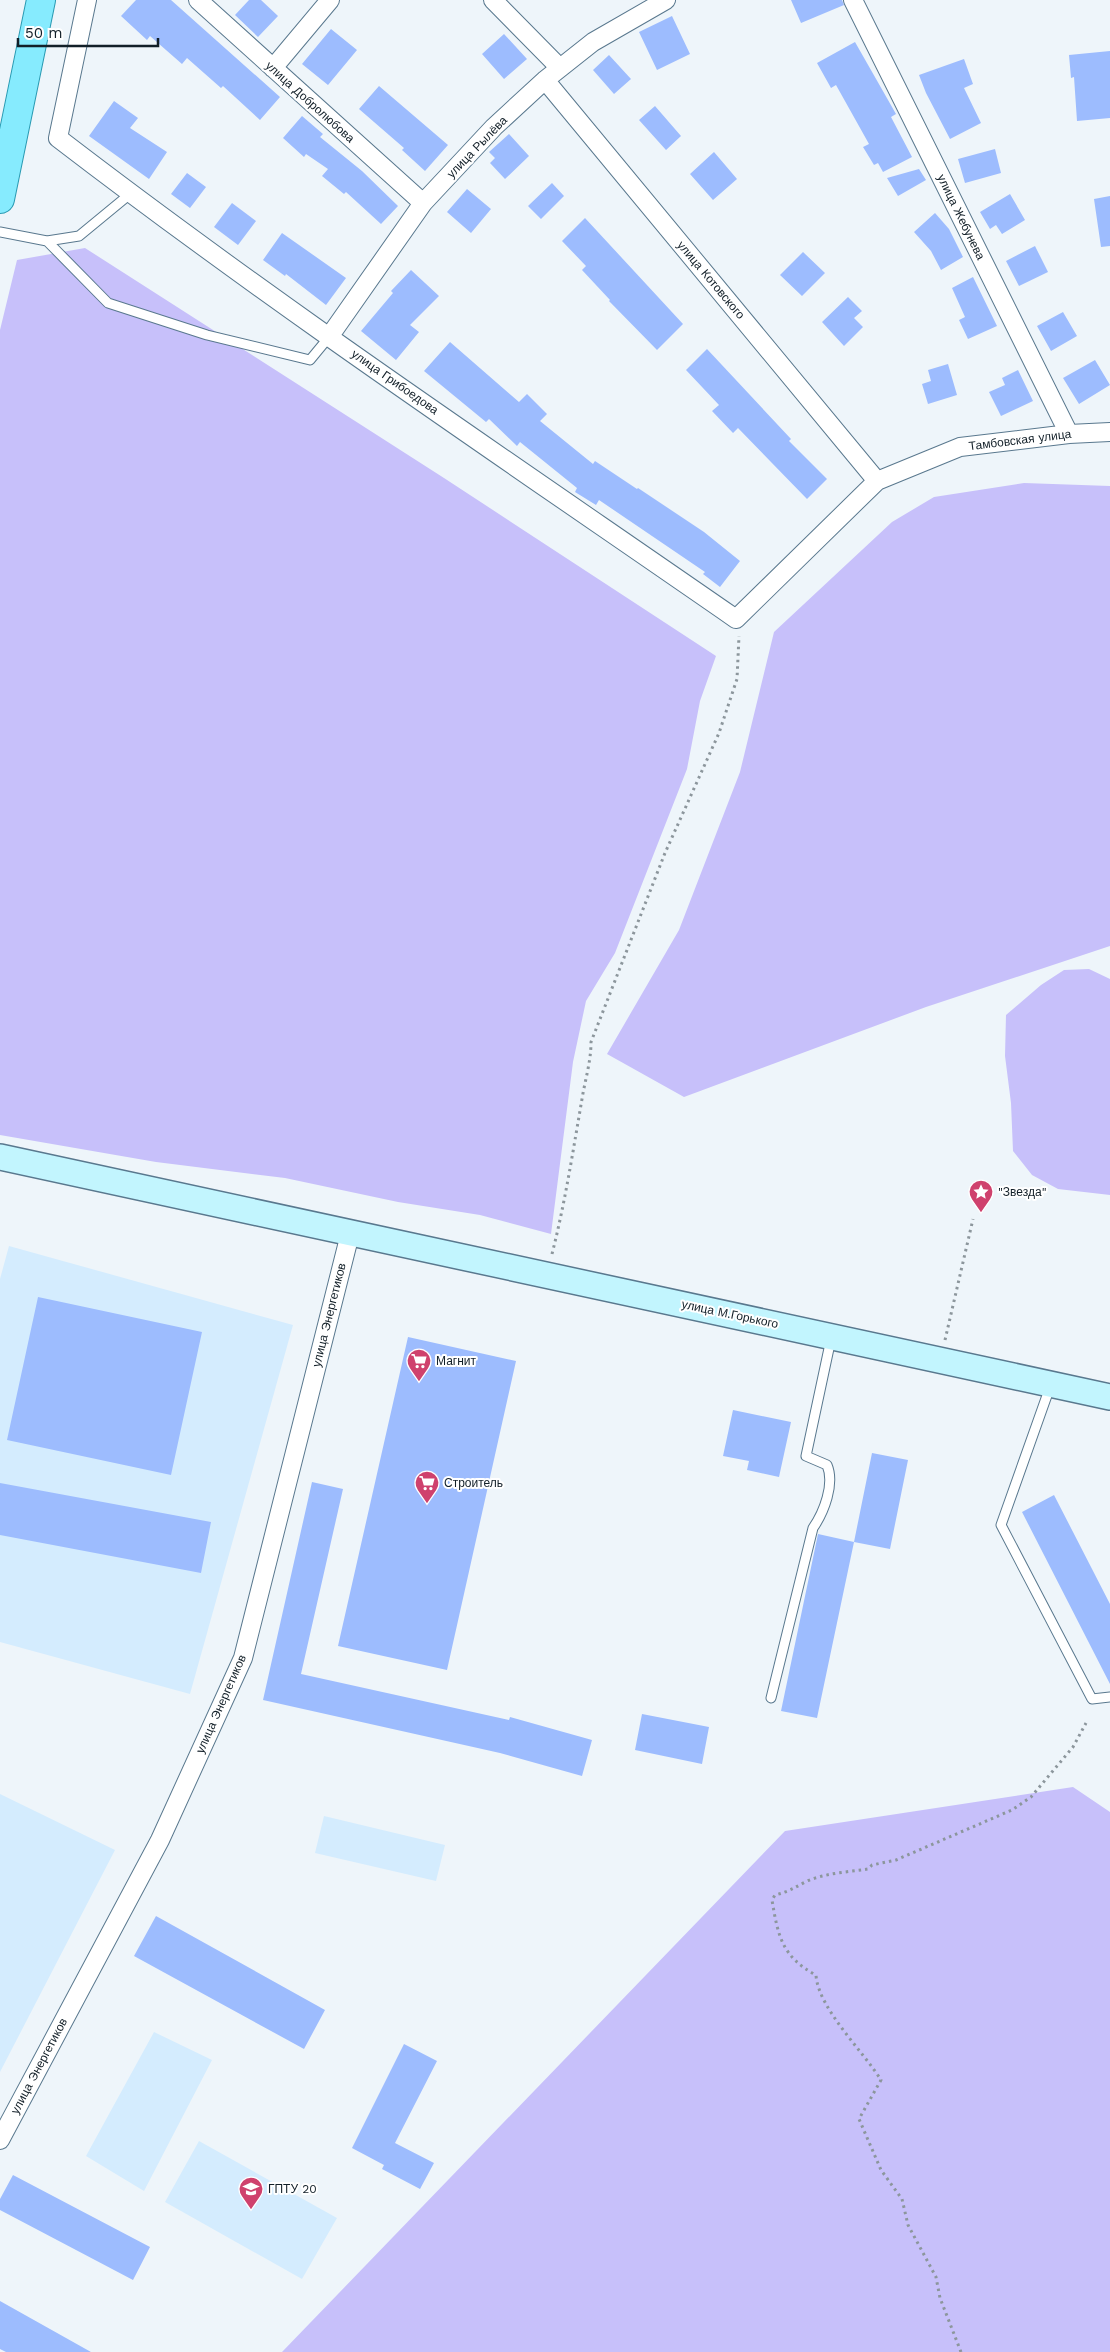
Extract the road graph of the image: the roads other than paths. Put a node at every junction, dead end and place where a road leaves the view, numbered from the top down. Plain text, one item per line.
1 (40, 0) edge
2 (87, 0) edge
3 (198, 0) edge
4 (330, 0) edge
5 (493, 0) edge
6 (666, 0) edge
7 (853, 0) edge
8 (273, 68) junction
9 (560, 68) junction
10 (545, 80) junction
11 (130, 194) junction
12 (0, 199) edge
13 (423, 203) junction
14 (0, 232) edge
15 (47, 241) junction
16 (329, 337) junction
17 (1110, 432) edge
18 (1068, 434) junction
19 (876, 481) junction
20 (0, 1157) edge
21 (350, 1234) junction
22 (832, 1336) junction
23 (1051, 1384) junction
24 (1110, 1397) edge
25 (1110, 1697) edge
26 (771, 1698) dead end
27 (0, 2140) edge

1 - 12 main road
2 - 11 street, улица Грибоедова
3 - 8 street, улица Добролюбова
4 - 8 street
5 - 9 street
6 - 9 street, улица Рылёва
7 - 18 street, улица Жебунева
8 - 13 street, улица Добролюбова
9 - 10 street, улица Рылёва
10 - 13 street, улица Рылёва
10 - 19 street, улица Котовского
11 - 15 lane
11 - 16 street, улица Грибоедова
13 - 16 street, улица Рылёва
14 - 15 lane
15 - 16 lane
16 - 19 street, улица Грибоедова
17 - 18 street, Тамбовская улица
18 - 19 street, Тамбовская улица
20 - 21 main road, улица М.Горького
21 - 22 main road, улица М.Горького
21 - 27 street, улица Энергетиков
22 - 23 main road, улица М.Горького
22 - 26 lane
23 - 24 main road, улица М.Горького
23 - 25 lane

